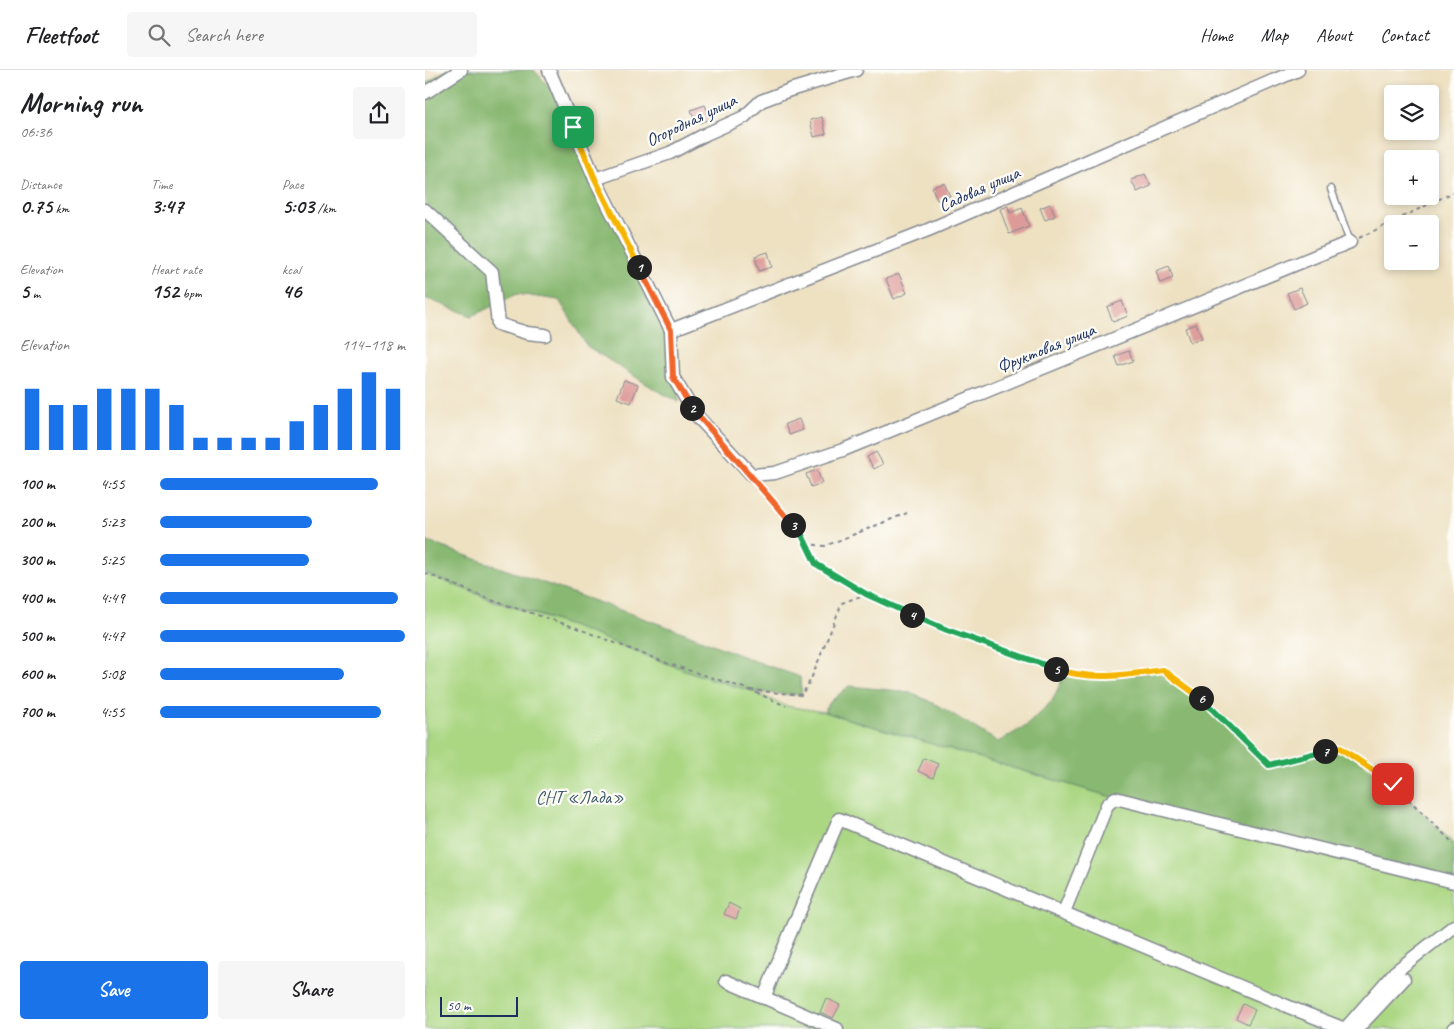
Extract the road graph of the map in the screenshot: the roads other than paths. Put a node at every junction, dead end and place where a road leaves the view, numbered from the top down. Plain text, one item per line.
1 (461, 70) edge
2 (549, 70) edge
3 (856, 70) edge
4 (1298, 70) edge
5 (425, 93) edge
6 (595, 179) junction
7 (1331, 189) dead end
8 (425, 210) edge
9 (1350, 242) joint
10 (671, 330) junction
11 (545, 335) dead end
12 (1454, 882) edge
13 (1064, 912) junction
14 (1454, 926) edge
15 (1404, 979) dead end
16 (726, 982) dead end
17 (764, 998) junction
18 (837, 1029) edge
19 (1345, 1029) edge
20 (1357, 1029) edge

1 - 5 street
2 - 6 street
3 - 6 street, Огородная улица
4 - 10 street, Садовая улица
6 - 10 street
7 - 9 lane
8 - 11 street
9 - 10 street, Фруктовая улица
12 - 13 street
13 - 17 street
13 - 19 street
14 - 19 street
15 - 20 street
16 - 17 street
17 - 18 street

